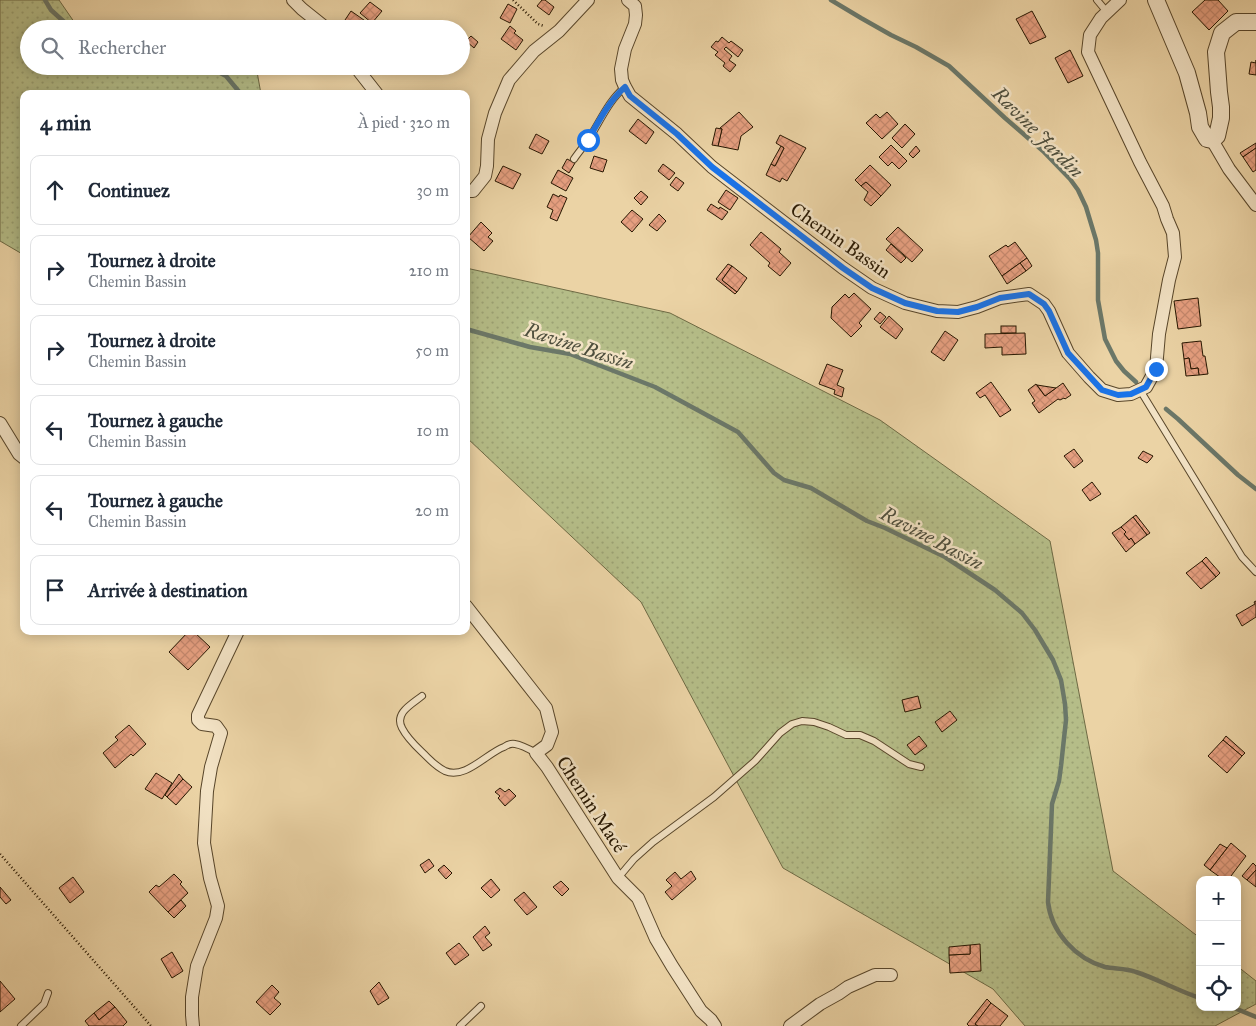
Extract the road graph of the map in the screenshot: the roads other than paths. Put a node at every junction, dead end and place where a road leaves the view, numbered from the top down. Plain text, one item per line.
1 (293, 0) edge
2 (588, 0) edge
3 (628, 0) edge
4 (1097, 0) edge
5 (1120, 0) edge
6 (1156, 0) edge
7 (1107, 12) junction
8 (316, 20) edge
9 (1256, 22) edge
10 (363, 75) edge
11 (625, 87) junction
12 (374, 90) edge
13 (1212, 140) junction
14 (574, 159) dead end
15 (470, 191) edge
16 (1256, 205) edge
17 (1140, 390) junction
18 (0, 423) edge
19 (20, 455) edge
20 (1256, 572) edge
21 (470, 611) edge
22 (236, 635) edge
23 (422, 696) dead end
24 (536, 753) junction
25 (921, 767) dead end
26 (618, 878) junction
27 (891, 975) dead end
28 (48, 993) dead end
29 (481, 1006) dead end
30 (21, 1026) edge
31 (193, 1026) edge
32 (460, 1026) edge
33 (715, 1026) edge
34 (790, 1026) edge

1 - 8 street
2 - 15 street
3 - 11 street
4 - 7 lane
5 - 7 street
6 - 13 street
7 - 17 street
9 - 13 street
10 - 12 street
11 - 14 lane
11 - 17 street, Chemin Bassin
13 - 16 street
17 - 20 lane
18 - 19 street
21 - 24 street, Chemin Macé
22 - 31 street
23 - 24 lane
24 - 26 street, Chemin Macé
25 - 26 lane
26 - 33 street, Chemin Macé
27 - 34 street
28 - 30 lane
29 - 32 lane

